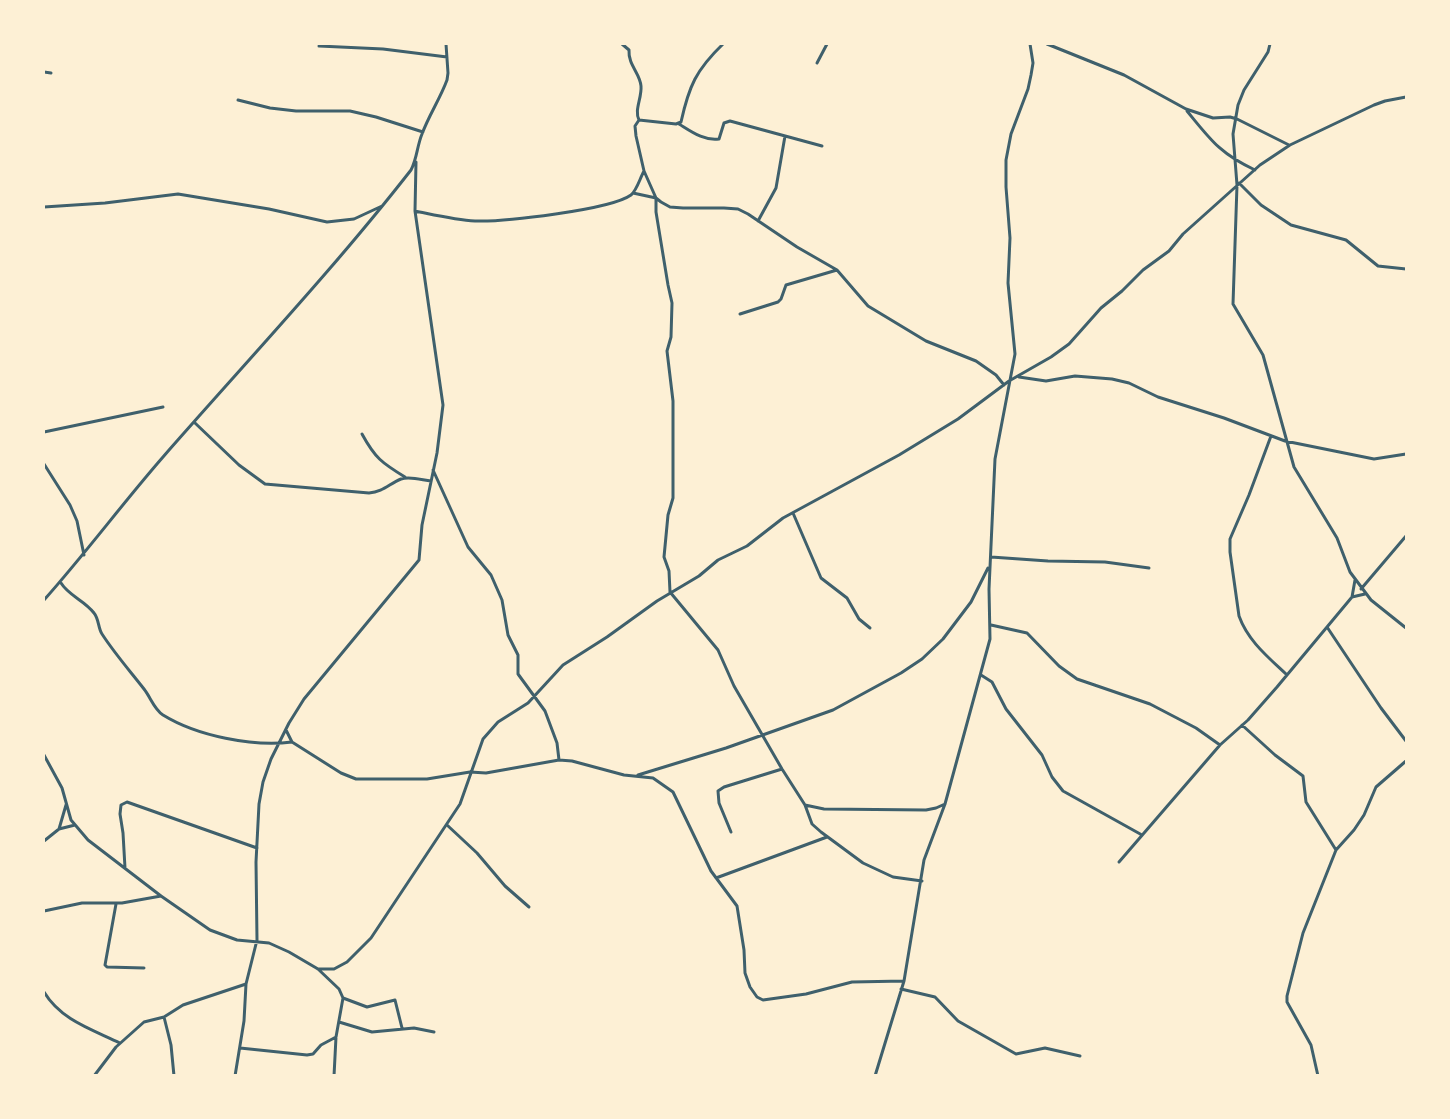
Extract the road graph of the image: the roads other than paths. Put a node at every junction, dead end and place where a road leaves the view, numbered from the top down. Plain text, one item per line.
1 (446, 44) edge
2 (621, 44) edge
3 (723, 44) edge
4 (827, 44) edge
5 (1030, 44) edge
6 (1047, 44) edge
7 (1270, 44) edge
8 (319, 46) dead end
9 (447, 57) junction
10 (817, 63) dead end
11 (44, 72) edge
12 (51, 74) dead end
13 (1407, 97) edge
14 (238, 100) dead end
15 (1186, 109) junction
16 (1237, 119) junction
17 (639, 120) junction
18 (679, 124) junction
19 (423, 132) junction
20 (785, 136) junction
21 (1290, 145) junction
22 (822, 146) dead end
23 (1236, 161) junction
24 (416, 162) junction
25 (1255, 170) junction
26 (644, 171) junction
27 (1238, 184) junction
28 (633, 193) junction
29 (656, 198) junction
30 (383, 205) junction
31 (44, 207) edge
32 (415, 211) junction
33 (758, 221) junction
34 (1407, 269) edge
35 (837, 270) junction
36 (740, 314) dead end
37 (1017, 377) junction
38 (1009, 381) junction
39 (1004, 386) junction
40 (163, 407) dead end
41 (195, 423) junction
42 (44, 432) edge
43 (362, 434) dead end
44 (1271, 435) junction
45 (1285, 441) junction
46 (1407, 454) edge
47 (44, 464) edge
48 (433, 470) junction
49 (407, 478) junction
50 (431, 482) junction
51 (793, 513) junction
52 (1407, 536) edge
53 (84, 555) junction
54 (991, 557) junction
55 (990, 563) junction
56 (1149, 568) dead end
57 (1355, 580) junction
58 (60, 582) junction
59 (1362, 589) junction
60 (670, 592) junction
61 (1365, 594) junction
62 (1352, 597) junction
63 (44, 600) edge
64 (991, 625) junction
65 (1327, 627) junction
66 (870, 628) dead end
67 (1407, 628) edge
68 (980, 674) junction
69 (1287, 675) junction
70 (535, 696) junction
71 (1242, 725) junction
72 (286, 730) junction
73 (763, 734) junction
74 (1407, 741) edge
75 (292, 742) junction
76 (279, 744) junction
77 (1220, 745) junction
78 (44, 755) edge
79 (559, 760) junction
80 (1407, 761) edge
81 (782, 769) junction
82 (470, 772) junction
83 (636, 775) junction
84 (66, 804) junction
85 (945, 804) junction
86 (805, 805) junction
87 (75, 825) junction
88 (447, 825) junction
89 (59, 829) junction
90 (731, 832) dead end
91 (1142, 835) junction
92 (827, 837) junction
93 (44, 841) edge
94 (257, 848) junction
95 (1336, 850) junction
96 (1119, 862) dead end
97 (125, 868) junction
98 (716, 878) junction
99 (922, 881) junction
100 (161, 896) junction
101 (116, 903) junction
102 (529, 907) dead end
103 (44, 911) edge
104 (257, 940) junction
105 (144, 968) dead end
106 (318, 969) junction
107 (334, 969) junction
108 (904, 981) junction
109 (332, 982) junction
110 (246, 984) junction
111 (901, 989) junction
112 (44, 992) edge
113 (343, 998) junction
114 (164, 1017) junction
115 (338, 1022) junction
116 (402, 1028) junction
117 (434, 1032) dead end
118 (336, 1038) junction
119 (120, 1042) junction
120 (240, 1048) junction
121 (1080, 1056) dead end
122 (94, 1076) edge
123 (174, 1076) edge
124 (235, 1076) edge
125 (334, 1076) edge
126 (875, 1076) edge
127 (1318, 1076) edge

1 - 9 street
2 - 17 street
3 - 18 street
4 - 10 street
5 - 38 street
6 - 15 street
7 - 16 street
8 - 9 street
9 - 19 street
11 - 12 street
13 - 21 street
14 - 19 street
15 - 16 street
15 - 23 street
16 - 21 street
16 - 23 street
17 - 18 street
17 - 26 street
18 - 20 street
19 - 24 street
20 - 22 street
20 - 33 street
21 - 25 street
23 - 25 street
23 - 27 street
24 - 30 street
24 - 32 street
25 - 27 street
26 - 28 street
26 - 29 street
27 - 34 street
27 - 37 street
27 - 45 street
28 - 29 street
28 - 32 street
29 - 33 street
29 - 60 street
30 - 31 street
30 - 41 street
32 - 48 street
33 - 35 street
35 - 36 street
35 - 39 street
37 - 38 street
37 - 44 street
38 - 39 street
38 - 54 street
39 - 51 street
40 - 42 street
41 - 49 street
41 - 53 street
43 - 49 street
44 - 45 street
44 - 69 street
45 - 46 street
45 - 57 street
47 - 53 street
48 - 50 street
48 - 70 street
49 - 50 street
50 - 72 street
51 - 60 street
51 - 66 street
52 - 59 street
53 - 58 street
54 - 55 street
54 - 56 street
55 - 64 street
55 - 73 street
57 - 59 street
57 - 62 street
58 - 63 street
58 - 76 street
59 - 61 street
60 - 70 street
60 - 73 street
61 - 62 street
61 - 67 street
62 - 65 street
64 - 68 street
64 - 77 street
65 - 69 street
65 - 74 street
68 - 85 street
68 - 91 street
69 - 71 street
70 - 79 street
70 - 82 street
71 - 77 street
71 - 95 street
72 - 75 street
72 - 76 street
73 - 81 street
73 - 83 street
75 - 76 street
75 - 82 street
76 - 94 street
77 - 91 street
78 - 84 street
79 - 82 street
79 - 83 street
80 - 95 street
81 - 86 street
81 - 90 street
82 - 88 street
83 - 98 street
84 - 87 street
84 - 89 street
85 - 86 street
85 - 99 street
86 - 92 street
87 - 89 street
87 - 97 street
88 - 102 street
88 - 107 street
89 - 93 street
91 - 96 street
92 - 98 street
92 - 99 street
94 - 97 street
94 - 104 street
95 - 127 street
97 - 100 street
98 - 108 street
99 - 108 street
100 - 101 street
100 - 104 street
101 - 103 street
101 - 105 street
104 - 106 street
104 - 110 street
106 - 107 street
106 - 109 street
107 - 109 street
108 - 111 street
109 - 113 street
110 - 114 street
110 - 120 street
111 - 121 street
111 - 126 street
112 - 119 street
113 - 115 street
113 - 116 street
114 - 119 street
114 - 123 street
115 - 116 street
115 - 118 street
116 - 117 street
118 - 120 street
118 - 125 street
119 - 122 street
120 - 124 street

